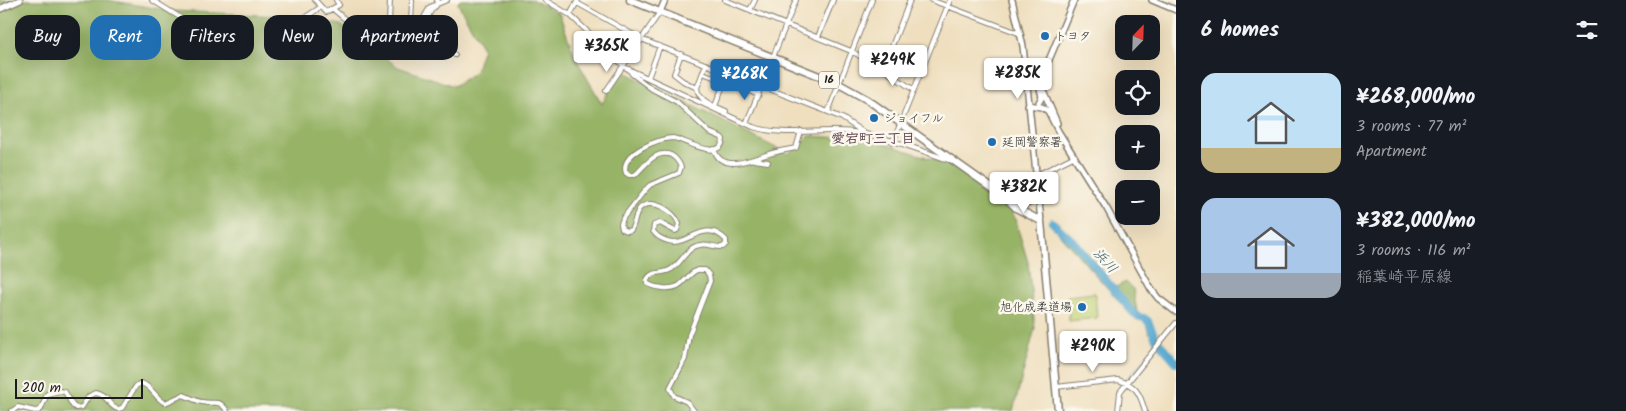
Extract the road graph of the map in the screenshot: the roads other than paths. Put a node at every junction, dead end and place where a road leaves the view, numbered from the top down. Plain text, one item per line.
1 (20, 0) edge
2 (152, 0) edge
3 (315, 0) edge
4 (336, 0) edge
5 (390, 0) edge
6 (412, 0) edge
7 (447, 0) edge
8 (545, 0) edge
9 (630, 0) edge
10 (665, 0) edge
11 (725, 0) edge
12 (754, 0) edge
13 (796, 0) edge
14 (833, 0) edge
15 (872, 0) edge
16 (910, 0) edge
17 (931, 0) edge
18 (950, 0) edge
19 (1012, 0) edge
20 (1074, 0) edge
21 (1152, 0) edge
22 (578, 1) edge
23 (437, 2) edge
24 (947, 6) junction
25 (321, 7) junction
26 (0, 9) edge
27 (333, 9) junction
28 (750, 10) junction
29 (1176, 10) edge
30 (660, 12) junction
31 (176, 15) edge
32 (309, 15) edge
33 (411, 15) edge
34 (429, 15) edge
35 (570, 15) junction
36 (342, 17) edge
37 (786, 25) junction
38 (1020, 34) junction
39 (818, 37) junction
40 (642, 39) junction
41 (660, 46) junction
42 (851, 51) junction
43 (681, 54) junction
44 (773, 57) junction
45 (706, 64) junction
46 (623, 65) junction
47 (629, 69) junction
48 (883, 69) junction
49 (703, 73) junction
50 (728, 73) junction
51 (648, 78) junction
52 (725, 82) junction
53 (1040, 82) junction
54 (839, 84) junction
55 (762, 86) junction
56 (697, 88) junction
57 (914, 90) junction
58 (606, 91) dead end
59 (758, 95) junction
60 (1039, 102) junction
61 (1028, 105) junction
62 (715, 106) junction
63 (1050, 107) junction
64 (828, 112) junction
65 (725, 114) junction
66 (901, 123) junction
67 (746, 124) junction
68 (801, 131) junction
69 (868, 134) junction
70 (1063, 139) junction
71 (893, 142) junction
72 (714, 149) junction
73 (1075, 156) junction
74 (752, 160) junction
75 (768, 162) dead end
76 (956, 162) junction
77 (1036, 176) junction
78 (1038, 197) junction
79 (1006, 198) junction
80 (1041, 221) junction
81 (1176, 312) edge
82 (1176, 324) edge
83 (1127, 383) junction
84 (1056, 387) junction
85 (12, 411) edge
86 (36, 411) edge
87 (228, 411) edge
88 (694, 411) edge
89 (1058, 411) edge
90 (1118, 411) edge
91 (1145, 411) edge

1 - 26 main road
2 - 31 street
3 - 25 street
4 - 27 street
5 - 23 street
6 - 33 street
7 - 23 street
8 - 35 street
9 - 30 main road, 16
10 - 30 street
11 - 28 street
12 - 28 street
13 - 37 street
14 - 39 street
15 - 42 street
16 - 48 street
17 - 24 street
18 - 24 street
19 - 38 street
20 - 53 street
21 - 29 street
22 - 35 street
22 - 40 street
23 - 34 street
24 - 38 street
24 - 57 street
25 - 27 street
25 - 32 street
27 - 36 street
28 - 37 street
30 - 40 street
30 - 44 main road, 16
35 - 46 street
37 - 39 street
37 - 44 street
38 - 61 street
39 - 42 street
40 - 41 street
40 - 46 street
41 - 43 street
41 - 51 street
42 - 48 street
42 - 54 street
43 - 45 street
43 - 56 street
44 - 54 main road, 16
44 - 55 street
45 - 49 street
45 - 50 street
46 - 47 street
46 - 58 street
47 - 51 street
47 - 72 street
48 - 57 street
49 - 52 street
49 - 56 street
50 - 52 street
50 - 55 street
51 - 65 street
52 - 59 street
52 - 62 street
53 - 60 street
53 - 63 street
54 - 64 street
54 - 66 main road, 16
55 - 59 street
55 - 64 street
56 - 62 street
57 - 66 street
59 - 67 street
60 - 61 street
60 - 63 street
61 - 70 street
61 - 77 street
62 - 65 street
63 - 70 street
64 - 69 street
65 - 67 street
66 - 71 street
66 - 76 main road, 16
67 - 68 street
68 - 69 street
68 - 74 street
69 - 71 street
70 - 73 street
71 - 76 street
72 - 74 street
72 - 88 street
73 - 77 street
73 - 81 street
74 - 75 street
76 - 79 main road, 16
77 - 78 street
78 - 79 street
78 - 80 street
79 - 80 main road, 16
80 - 84 main road
82 - 83 street
83 - 84 street
83 - 90 street
83 - 91 street
84 - 89 main road
85 - 86 street
86 - 87 street

